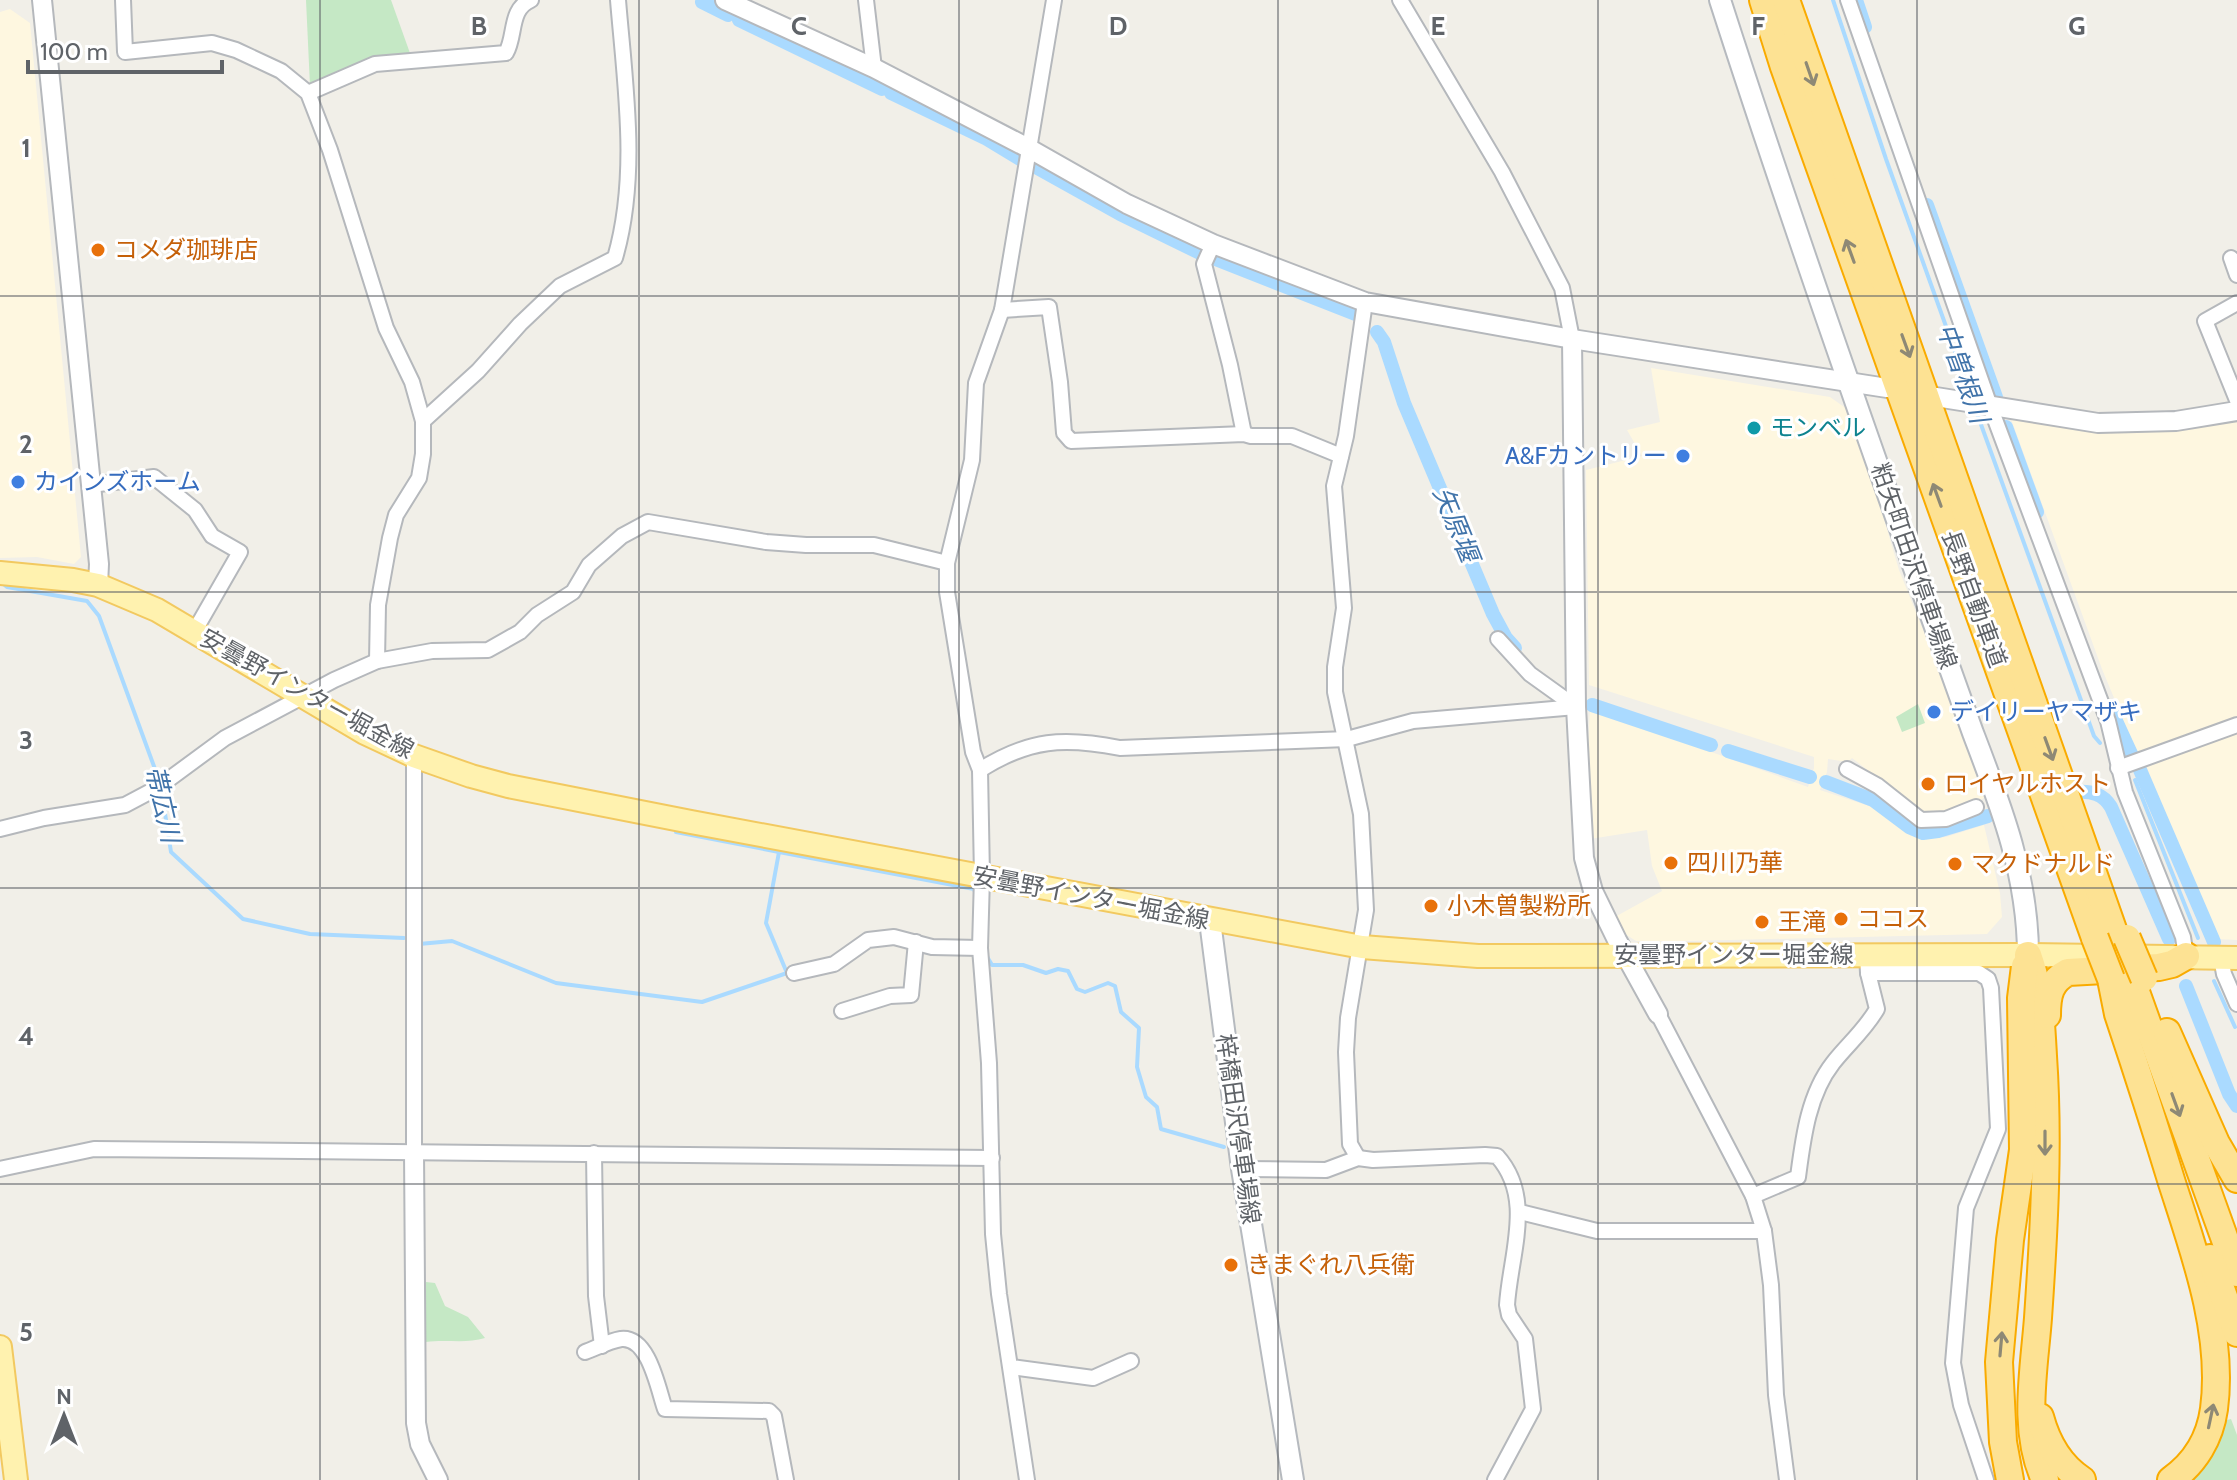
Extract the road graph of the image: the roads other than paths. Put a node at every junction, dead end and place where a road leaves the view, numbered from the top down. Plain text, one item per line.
1 (42, 0) edge
2 (123, 0) edge
3 (531, 0) edge
4 (618, 0) edge
5 (725, 0) edge
6 (866, 0) edge
7 (1054, 0) edge
8 (1400, 0) edge
9 (1720, 0) edge
10 (1763, 0) edge
11 (1786, 0) edge
12 (1848, 0) edge
13 (874, 68) junction
14 (308, 93) junction
15 (1030, 149) junction
16 (1213, 244) junction
17 (2231, 258) dead end
18 (2237, 275) edge
19 (1365, 302) junction
20 (2237, 303) edge
21 (1002, 310) junction
22 (1572, 339) junction
23 (1849, 381) junction
24 (1887, 388) dead end
25 (1936, 397) dead end
26 (2237, 400) edge
27 (1990, 406) junction
28 (2237, 411) edge
29 (423, 421) junction
30 (1244, 434) junction
31 (1341, 456) junction
32 (91, 485) junction
33 (947, 563) junction
34 (0, 573) edge
35 (98, 585) junction
36 (194, 632) junction
37 (1498, 639) dead end
38 (377, 661) junction
39 (303, 698) junction
40 (1576, 707) junction
41 (2237, 725) edge
42 (1347, 739) junction
43 (414, 756) junction
44 (2118, 768) junction
45 (1847, 769) dead end
46 (980, 770) junction
47 (1976, 807) dead end
48 (0, 829) edge
49 (982, 877) junction
50 (1210, 921) junction
51 (2113, 938) junction
52 (916, 942) junction
53 (1362, 947) junction
54 (980, 948) junction
55 (2028, 955) junction
56 (1626, 956) junction
57 (2186, 956) junction
58 (2229, 958) edge
59 (1867, 964) junction
60 (794, 973) dead end
61 (2129, 978) junction
62 (2237, 1004) edge
63 (842, 1011) dead end
64 (1658, 1014) joint
65 (2045, 1084) junction
66 (414, 1151) junction
67 (594, 1153) junction
68 (992, 1158) junction
69 (1358, 1158) junction
70 (0, 1169) edge
71 (1242, 1169) junction
72 (2237, 1179) edge
73 (1753, 1196) junction
74 (1520, 1212) junction
75 (1764, 1231) junction
76 (2237, 1273) edge
77 (2237, 1333) edge
78 (602, 1346) junction
79 (0, 1347) edge
80 (585, 1352) dead end
81 (1131, 1361) dead end
82 (2034, 1366) junction
83 (1011, 1367) junction
84 (1999, 1387) junction
85 (4, 1409) edge
86 (16, 1480) edge
87 (438, 1480) edge
88 (786, 1480) edge
89 (1027, 1480) edge
90 (1293, 1480) edge
91 (1495, 1480) edge
92 (1787, 1480) edge
93 (1986, 1480) edge
94 (2010, 1480) edge
95 (2029, 1480) edge
96 (2045, 1480) edge
97 (2082, 1480) edge
98 (2171, 1480) edge

1 - 32 street
2 - 14 street
3 - 14 street
4 - 29 street
5 - 13 street
6 - 13 street
7 - 15 street
8 - 22 street
9 - 23 main road, 粕矢町田沢停車場線
51 -> 10 highway, 長野自動車道
11 -> 51 highway, 長野自動車道
12 - 27 street
13 - 15 street
14 - 29 street
15 - 16 street
15 - 21 street
16 - 19 street
16 - 30 street
17 - 18 street
19 - 22 street
19 - 31 street
20 - 26 street
21 - 30 street
21 - 33 street
22 - 23 street
22 - 40 street
23 - 24 street
23 - 55 main road, 粕矢町田沢停車場線
25 - 27 street
27 - 28 street
27 - 44 street
29 - 38 street
30 - 31 street
31 - 42 street
32 - 35 street
32 - 36 street
33 - 38 street
33 - 46 street
34 - 35 main road, 安曇野インター堀金線
35 - 36 main road, 安曇野インター堀金線
36 - 39 main road, 安曇野インター堀金線
37 - 40 street
38 - 39 street
39 - 43 main road, 安曇野インター堀金線
39 - 48 street
40 - 42 street
40 - 56 street
41 - 44 street
42 - 46 street
42 - 53 street
43 - 49 main road, 安曇野インター堀金線
43 - 66 street
44 - 57 street
45 - 47 street
46 - 49 street
49 - 50 main road, 安曇野インター堀金線
49 - 54 street
50 - 53 main road, 安曇野インター堀金線
50 - 71 main road, 梓橋田沢停車場線
51 - 61 highway, bridge
52 - 54 street
52 - 60 street
52 - 63 street
53 - 56 main road, 安曇野インター堀金線
53 - 69 street
54 - 68 street
55 - 57 main road, 安曇野インター堀金線
55 - 59 main road, 安曇野インター堀金線
55 - 65 highway
84 -> 55 highway
56 - 59 main road, 安曇野インター堀金線
56 - 64 street
57 - 58 main road, 安曇野インター堀金線
57 - 65 highway
58 - 62 street
59 - 73 street
59 - 93 street
61 - 72 highway
61 -> 76 highway
61 - 77 highway
98 -> 61 highway
64 - 73 street
65 -> 82 highway
66 - 67 street
66 - 70 street
66 - 87 street
67 - 68 street
67 - 78 street
68 - 83 street
69 - 71 street
69 - 74 street
71 - 90 main road, 梓橋田沢停車場線
73 - 75 street
74 - 75 street
74 - 91 street
75 - 92 street
78 - 80 street
78 - 88 street
79 - 85 main road
81 - 83 street
82 - 96 highway
82 - 97 highway
83 - 89 street
84 - 94 highway
84 - 95 highway
85 - 86 main road

